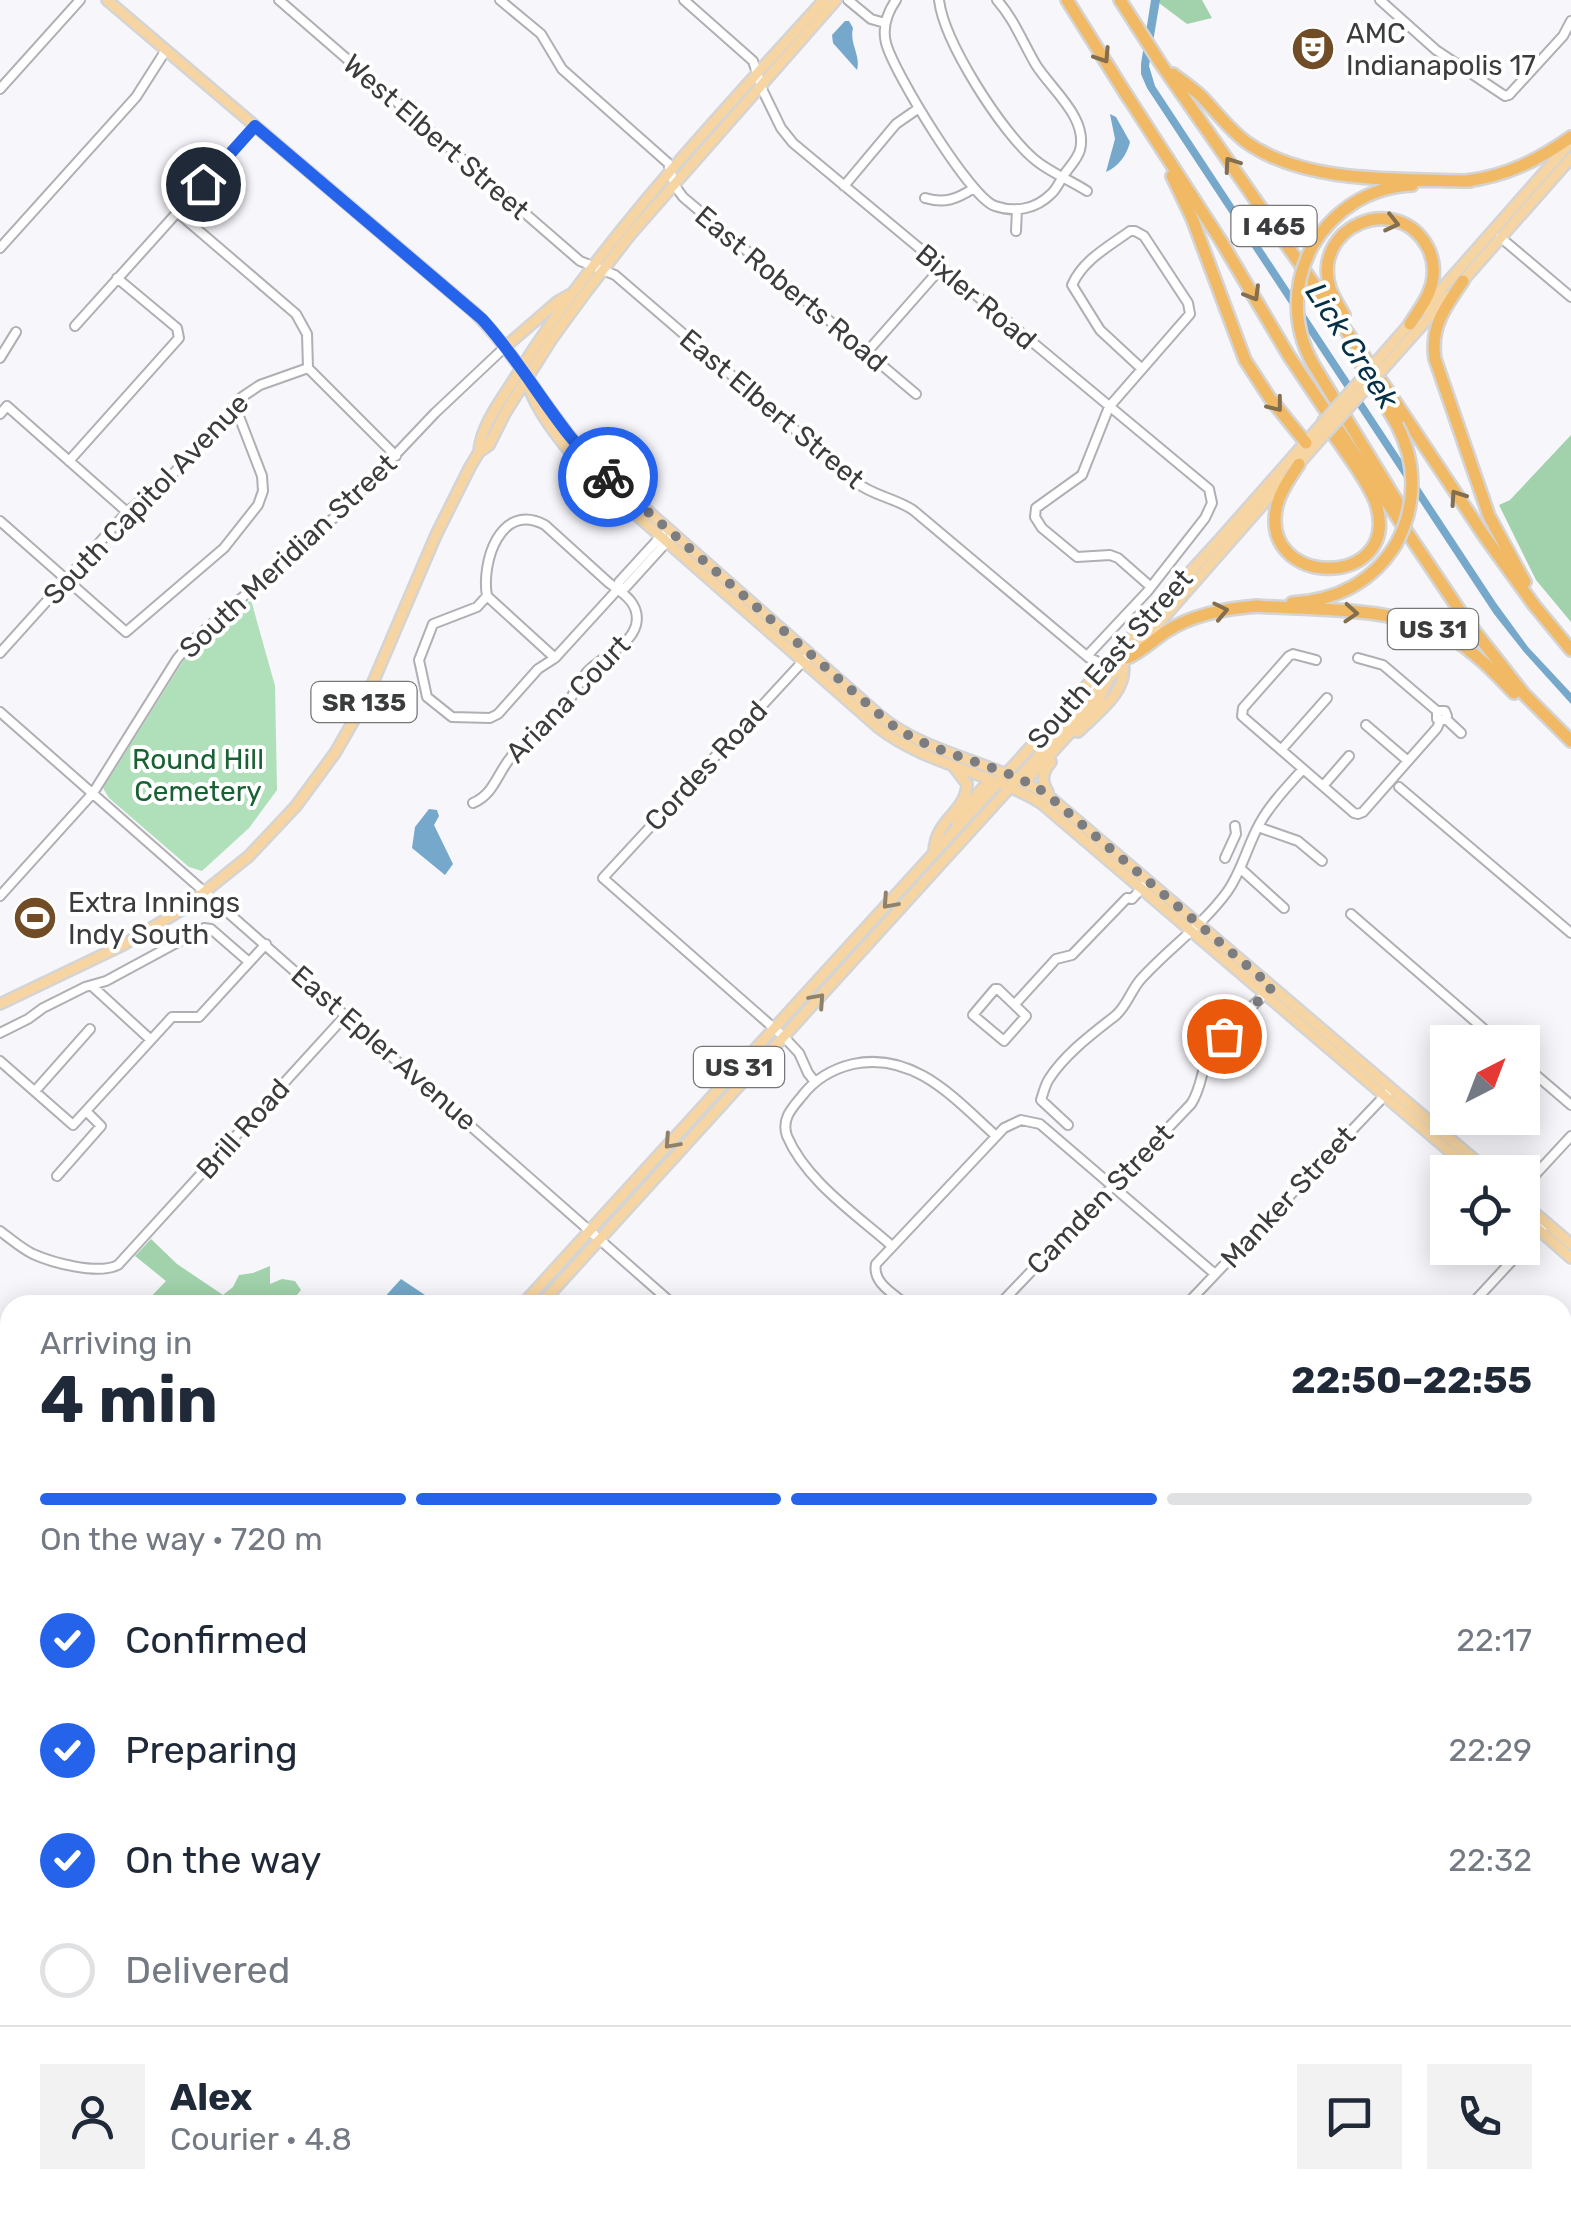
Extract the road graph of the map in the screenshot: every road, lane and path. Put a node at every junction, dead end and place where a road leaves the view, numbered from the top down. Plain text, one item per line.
1 (80, 0) edge
2 (107, 0) edge
3 (278, 0) edge
4 (500, 0) edge
5 (684, 0) edge
6 (824, 0) edge
7 (836, 0) edge
8 (848, 0) edge
9 (896, 0) edge
10 (939, 0) edge
11 (997, 0) edge
12 (1066, 0) edge
13 (1120, 0) edge
14 (1380, 0) edge
15 (1571, 21) edge
16 (885, 23) junction
17 (166, 50) junction
18 (1161, 64) junction
19 (760, 79) junction
20 (0, 89) edge
21 (1126, 94) junction
22 (919, 108) junction
23 (255, 126) junction
24 (1571, 139) edge
25 (1566, 162) edge
26 (1063, 176) junction
27 (673, 177) junction
28 (1470, 181) junction
29 (844, 186) junction
30 (974, 188) junction
31 (1087, 191) dead end
32 (925, 198) dead end
33 (1018, 209) junction
34 (177, 212) junction
35 (1016, 231) dead end
36 (1497, 234) junction
37 (0, 248) edge
38 (598, 268) junction
39 (941, 268) junction
40 (117, 278) junction
41 (1462, 282) junction
42 (573, 293) junction
43 (1571, 297) edge
44 (1338, 318) junction
45 (1410, 324) junction
46 (75, 326) dead end
47 (16, 332) dead end
48 (505, 346) junction
49 (866, 352) junction
50 (1290, 356) junction
51 (1387, 357) junction
52 (0, 358) edge
53 (308, 368) junction
54 (1142, 369) junction
55 (523, 374) junction
56 (1386, 388) junction
57 (916, 394) dead end
58 (235, 406) junction
59 (1109, 407) junction
60 (3, 410) edge
61 (1322, 430) junction
62 (1306, 443) junction
63 (396, 456) junction
64 (69, 461) junction
65 (1299, 464) junction
66 (127, 512) junction
67 (0, 520) edge
68 (667, 535) junction
69 (67, 579) junction
70 (1151, 587) junction
71 (618, 589) junction
72 (487, 596) junction
73 (1456, 603) junction
74 (1254, 606) junction
75 (1556, 632) junction
76 (1131, 636) junction
77 (1571, 650) edge
78 (0, 653) edge
79 (806, 657) junction
80 (1088, 657) junction
81 (554, 658) junction
82 (1358, 658) dead end
83 (1316, 660) dead end
84 (1125, 661) junction
85 (1102, 667) junction
86 (1108, 679) junction
87 (1090, 681) junction
88 (1095, 693) junction
89 (1327, 698) dead end
90 (1453, 702) dead end
91 (0, 712) edge
92 (1442, 716) junction
93 (1366, 726) dead end
94 (1461, 733) dead end
95 (1571, 742) edge
96 (1281, 750) junction
97 (1350, 756) dead end
98 (1408, 762) junction
99 (952, 765) junction
100 (1303, 769) junction
101 (998, 778) junction
102 (1018, 782) junction
103 (1323, 786) junction
104 (1399, 787) dead end
105 (92, 793) junction
106 (1052, 799) junction
107 (472, 803) dead end
108 (1235, 826) dead end
109 (1258, 827) junction
110 (955, 830) junction
111 (934, 852) junction
112 (1225, 858) dead end
113 (1322, 862) dead end
114 (1241, 869) junction
115 (931, 875) junction
116 (1141, 882) junction
117 (207, 892) junction
118 (0, 896) edge
119 (1284, 908) dead end
120 (1351, 914) dead end
121 (1196, 928) junction
122 (1571, 934) edge
123 (266, 944) junction
124 (250, 962) junction
125 (92, 986) junction
126 (1269, 990) junction
127 (0, 1004) edge
128 (1014, 1004) junction
129 (346, 1015) junction
130 (1479, 1025) edge
131 (90, 1028) dead end
132 (779, 1032) junction
133 (0, 1033) edge
134 (151, 1040) junction
135 (0, 1061) edge
136 (1540, 1079) edge
137 (815, 1082) junction
138 (35, 1091) junction
139 (1388, 1092) junction
140 (1571, 1106) edge
141 (86, 1112) junction
142 (1068, 1125) dead end
143 (996, 1136) junction
144 (1571, 1136) edge
145 (1456, 1155) edge
146 (1467, 1155) edge
147 (1540, 1170) edge
148 (58, 1176) dead end
149 (1113, 1185) junction
150 (1540, 1223) edge
151 (1540, 1225) edge
152 (1543, 1227) junction
153 (0, 1231) edge
154 (590, 1231) junction
155 (600, 1239) junction
156 (1571, 1244) edge
157 (892, 1246) junction
158 (1571, 1258) edge
159 (1215, 1274) junction
160 (531, 1295) edge
161 (549, 1295) edge
162 (663, 1295) edge
163 (896, 1295) edge
164 (1008, 1295) edge
165 (1195, 1295) edge
166 (1480, 1295) edge

1 - 20 street
2 - 17 main road
3 - 38 street, West Elbert Street
4 - 27 street, East Roberts Road
5 - 19 street, Bixler Road
6 - 19 main road, South Meridian Street
7 - 19 main road, South Meridian Street
8 - 16 street
9 - 16 street
10 - 26 street
11 - 26 street
12 -> 21 highway, I 465
13 - 18 highway, I 465
14 - 15 street
16 - 22 street
17 - 23 main road
17 - 37 street
18 - 28 highway
44 -> 18 highway, I 465
19 - 27 main road, South Meridian Street
19 - 29 street, Bixler Road
21 -> 50 highway, I 465
21 -> 62 highway
22 - 29 street
22 - 30 street
23 - 34 street
23 - 48 main road
24 - 25 main road, South East Street
24 - 28 highway
25 - 36 main road, South East Street
26 - 31 street
26 - 33 street
27 - 38 main road, South Meridian Street
27 - 49 street, East Roberts Road
28 - 73 highway, bridge
29 - 39 street, Bixler Road
30 - 32 street
30 - 33 street
33 - 35 street
34 - 40 street
34 - 53 street
36 - 41 main road, South East Street
36 - 43 street
36 - 45 main road, South East Street
38 - 42 main road, South Meridian Street
38 - 55 main road, South Meridian Street
38 - 80 street, East Elbert Street
39 - 49 street
39 - 59 street, Bixler Road
40 - 46 street
40 - 64 street
41 - 51 main road, South East Street
41 - 75 highway
42 - 48 main road, South Meridian Street
42 - 55 main road, South Meridian Street
44 - 56 highway, I 465
44 - 74 highway, bridge
45 - 51 main road, South East Street / US 31
56 -> 45 highway, US 31
47 - 52 street
48 - 55 main road
48 - 63 street, South Meridian Street
49 - 57 street, East Roberts Road
50 - 65 highway
50 - 73 highway, I 465
51 - 61 main road, South East Street / US 31, bridge
53 - 58 street, South Capitol Avenue
53 - 63 street
54 - 54 street
54 - 59 street
55 - 68 main road
55 - 117 main road, South Meridian Street / SR 135
75 -> 56 highway, I 465
58 - 66 street, South Capitol Avenue
58 - 69 street
59 - 70 street, Bixler Road
59 - 70 street
60 - 64 street
61 - 62 main road, South East Street / US 31
61 - 65 main road, South East Street
62 - 76 main road, South East Street / US 31
63 - 105 street, South Meridian Street
64 - 66 street
65 - 84 main road, South East Street
66 - 69 street, South Capitol Avenue
67 - 69 street
68 - 71 street
68 - 79 main road
69 - 78 street, South Capitol Avenue
70 - 80 street
71 - 72 street
71 - 81 street
71 - 107 street, Ariana Court
72 - 81 street
72 - 81 street
73 - 95 highway, I 465
84 -> 74 highway, US 31
74 -> 95 highway, US 31
75 - 77 highway, I 465
76 - 85 main road, South East Street / US 31
76 - 86 main road
79 - 99 main road
79 - 101 main road
79 - 132 street, Cordes Road
80 - 85 street, East Elbert Street
80 - 87 street
82 - 92 street
83 - 96 street
84 - 86 main road, South East Street / US 31
84 - 106 main road
85 - 87 main road, South East Street / US 31
85 - 88 street
86 - 88 main road, South East Street / US 31
86 - 102 main road
87 - 101 main road, South East Street / US 31
88 - 102 main road, South East Street / US 31
89 - 96 street
90 - 92 street
91 - 105 street, East Epler Avenue
92 - 94 street
92 - 98 street
93 - 98 street
96 - 100 street
97 - 103 street
98 - 103 street
99 - 101 main road
99 - 111 main road
100 - 103 street
100 - 109 street
101 - 102 main road
101 - 110 main road, South East Street / US 31
102 - 106 main road
102 - 115 main road, South East Street / US 31
102 - 116 main road
104 - 122 street
105 - 117 street, East Epler Avenue
105 - 118 street, South Meridian Street
106 - 116 main road
108 - 112 street
109 - 113 street
109 - 114 street
110 - 111 main road, South East Street / US 31
110 - 115 main road
111 -> 132 main road, South East Street / US 31
114 - 119 street
114 - 121 street
132 -> 115 main road, South East Street / US 31
116 - 121 main road
116 - 128 street
117 - 123 street, East Epler Avenue
117 - 127 main road, South Meridian Street / SR 135
120 - 130 street
121 - 126 main road
121 - 142 street
123 - 124 street
123 - 129 street, East Epler Avenue
124 - 125 street
124 - 134 street
125 - 133 street
125 - 134 street
126 - 139 main road
126 - 149 street, Camden Street
128 - 128 street
129 - 153 street, Brill Road
129 - 154 street, East Epler Avenue
131 - 138 street
132 - 137 street
132 -> 154 main road, South East Street / US 31
132 - 155 main road, South East Street / US 31
134 - 141 street
135 - 138 street
136 - 140 street
137 - 143 street
137 - 157 street
138 - 141 street
139 - 145 main road
139 - 146 main road
139 - 159 street, Manker Street
141 - 148 street
143 - 149 street
143 - 157 street
144 - 147 street
149 - 159 street
149 - 164 street, Camden Street
150 - 152 main road
151 - 152 main road
152 - 156 main road
152 - 158 main road
152 - 166 street
154 - 155 street, East Epler Avenue
154 - 160 main road, South East Street / US 31
155 - 161 main road, South East Street / US 31
155 - 162 street, East Epler Avenue
157 - 163 street
159 - 165 street, Manker Street

